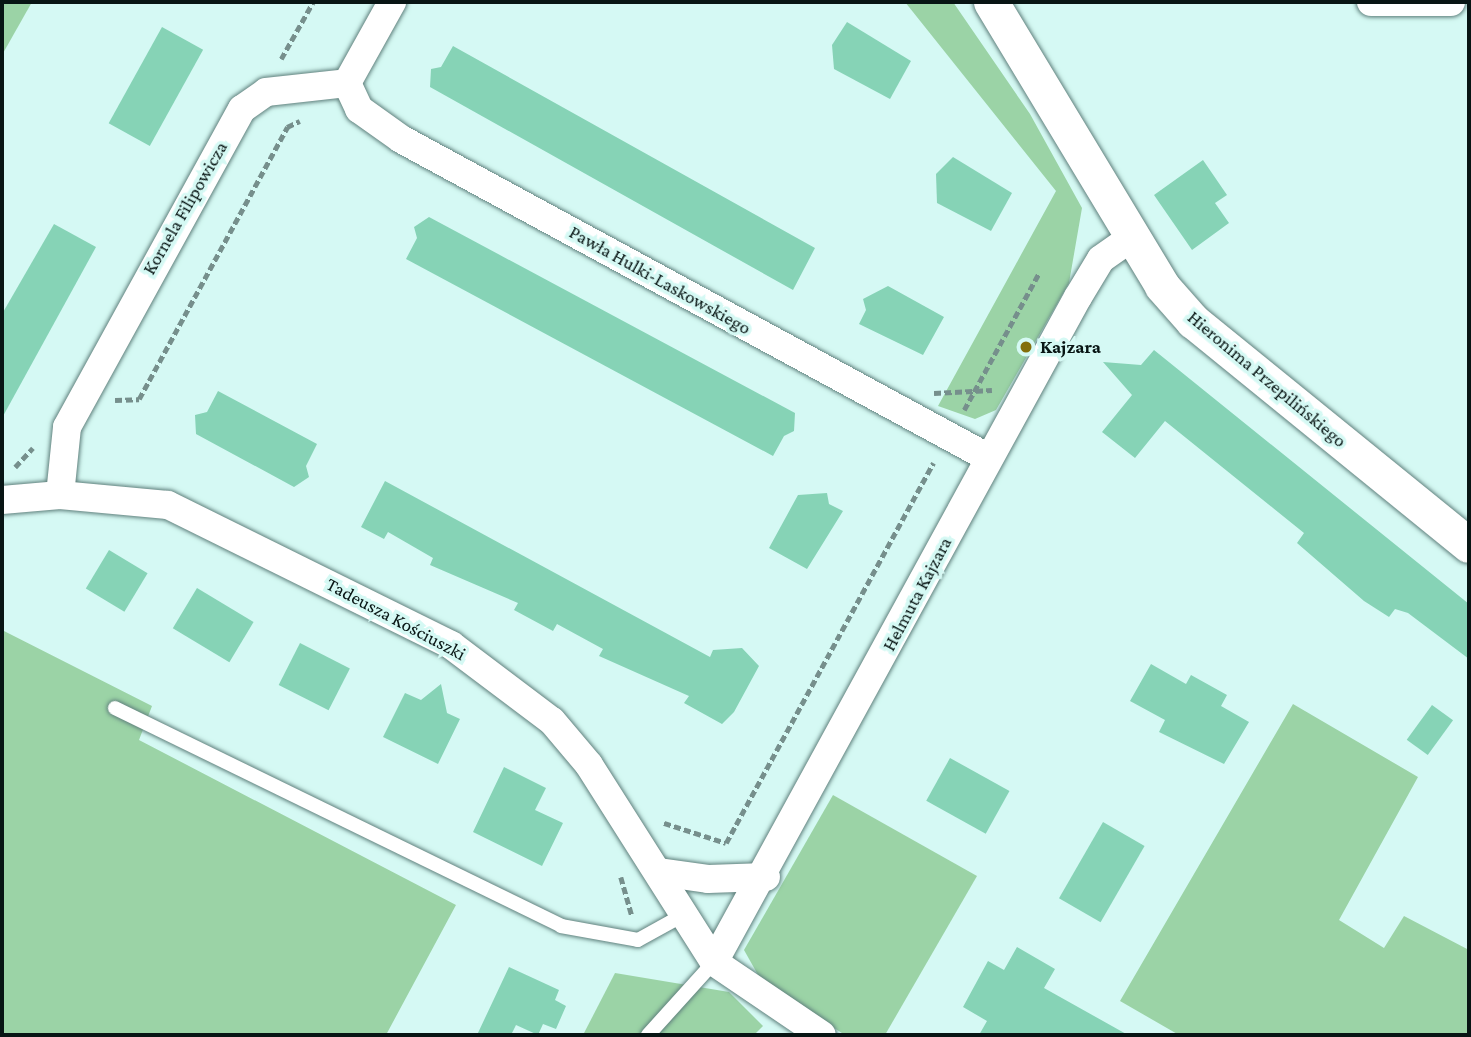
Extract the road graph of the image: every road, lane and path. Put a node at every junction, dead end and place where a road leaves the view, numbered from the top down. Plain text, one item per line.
1 (392, 2) edge
2 (992, 2) edge
3 (1371, 2) edge
4 (1451, 2) edge
5 (347, 83) junction
6 (359, 109) junction
7 (1131, 238) junction
8 (1039, 273) dead end
9 (1022, 303) junction
10 (1032, 309) dead end
11 (1002, 389) dead end
12 (975, 392) junction
13 (924, 393) dead end
14 (108, 401) dead end
15 (947, 437) junction
16 (989, 458) junction
17 (17, 465) dead end
18 (59, 465) junction
19 (60, 495) junction
20 (2, 500) edge
21 (1469, 545) edge
22 (114, 708) dead end
23 (659, 815) dead end
24 (618, 865) dead end
25 (659, 872) junction
26 (766, 877) junction
27 (685, 914) junction
28 (638, 940) junction
29 (714, 962) junction
30 (648, 1035) edge
31 (822, 1035) edge

1 - 5 street
2 - 7 street, Hieronima Przepilińskiego
3 - 4 street
5 - 6 street, Pawła Hulki-Laskowskiego
5 - 18 street, Kornela Filipowicza
6 - 14 path
6 - 15 street, Pawła Hulki-Laskowskiego
7 - 16 street, Helmuta Kajzara
7 - 21 street, Hieronima Przepilińskiego
8 - 9 path
9 - 10 path
9 - 12 path
11 - 12 path
12 - 13 path
12 - 15 path
15 - 16 street, Pawła Hulki-Laskowskiego
15 - 23 path
16 - 26 street, Helmuta Kajzara
17 - 18 path
18 - 19 street, Kornela Filipowicza
19 - 20 street, Tadeusza Kościuszki
19 - 25 street, Tadeusza Kościuszki
22 - 28 lane
24 - 28 path
25 - 26 street
25 - 27 street, Tadeusza Kościuszki
26 - 29 street, Helmuta Kajzara
27 - 28 lane
27 - 29 street, Tadeusza Kościuszki
29 - 30 lane
29 - 31 street, Tadeusza Kościuszki

